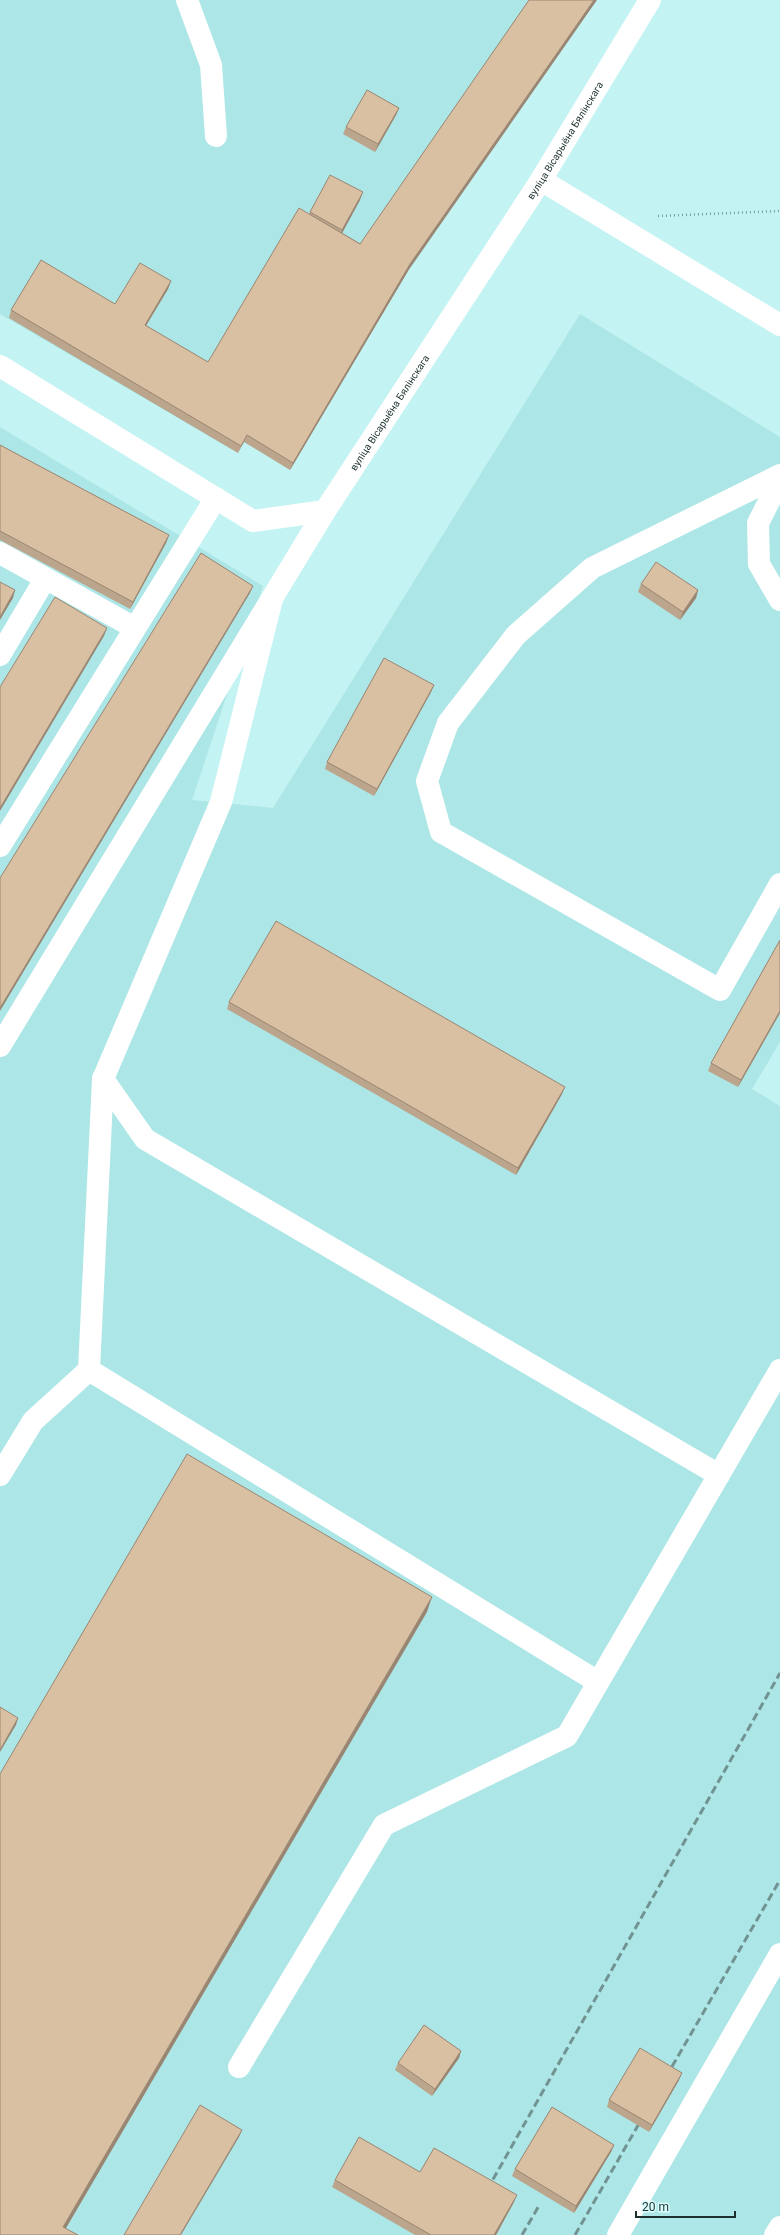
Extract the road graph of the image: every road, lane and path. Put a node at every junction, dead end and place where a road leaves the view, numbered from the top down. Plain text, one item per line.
1 (187, 0) edge
2 (650, 0) edge
3 (216, 136) dead end
4 (541, 180) junction
5 (780, 211) edge
6 (655, 216) dead end
7 (780, 325) edge
8 (0, 366) edge
9 (780, 475) edge
10 (780, 480) edge
11 (216, 498) junction
12 (325, 511) junction
13 (0, 553) edge
14 (45, 579) junction
15 (272, 599) junction
16 (780, 600) edge
17 (135, 628) junction
18 (0, 655) edge
19 (0, 846) edge
20 (780, 884) edge
21 (0, 1046) edge
22 (103, 1079) junction
23 (89, 1370) junction
24 (780, 1370) edge
25 (0, 1475) edge
26 (719, 1475) junction
27 (598, 1682) junction
28 (780, 1954) edge
29 (239, 2067) dead end
30 (780, 2227) edge
31 (618, 2235) edge
32 (775, 2235) edge

1 - 3 street
2 - 4 street, вуліца Вісарыёна Бялінскага
4 - 7 street
4 - 12 street, вуліца Вісарыёна Бялінскага
5 - 6 path
8 - 11 street
9 - 20 street
10 - 16 street
11 - 12 street
11 - 17 street
12 - 15 street, вуліца Вісарыёна Бялінскага
13 - 14 street
14 - 17 street
14 - 18 street
15 - 21 street, вуліца Вісарыёна Бялінскага
15 - 22 street
17 - 19 street
22 - 23 street
22 - 26 street
23 - 25 street
23 - 27 street
24 - 26 street
26 - 27 street
27 - 29 street
28 - 31 street
30 - 32 street

